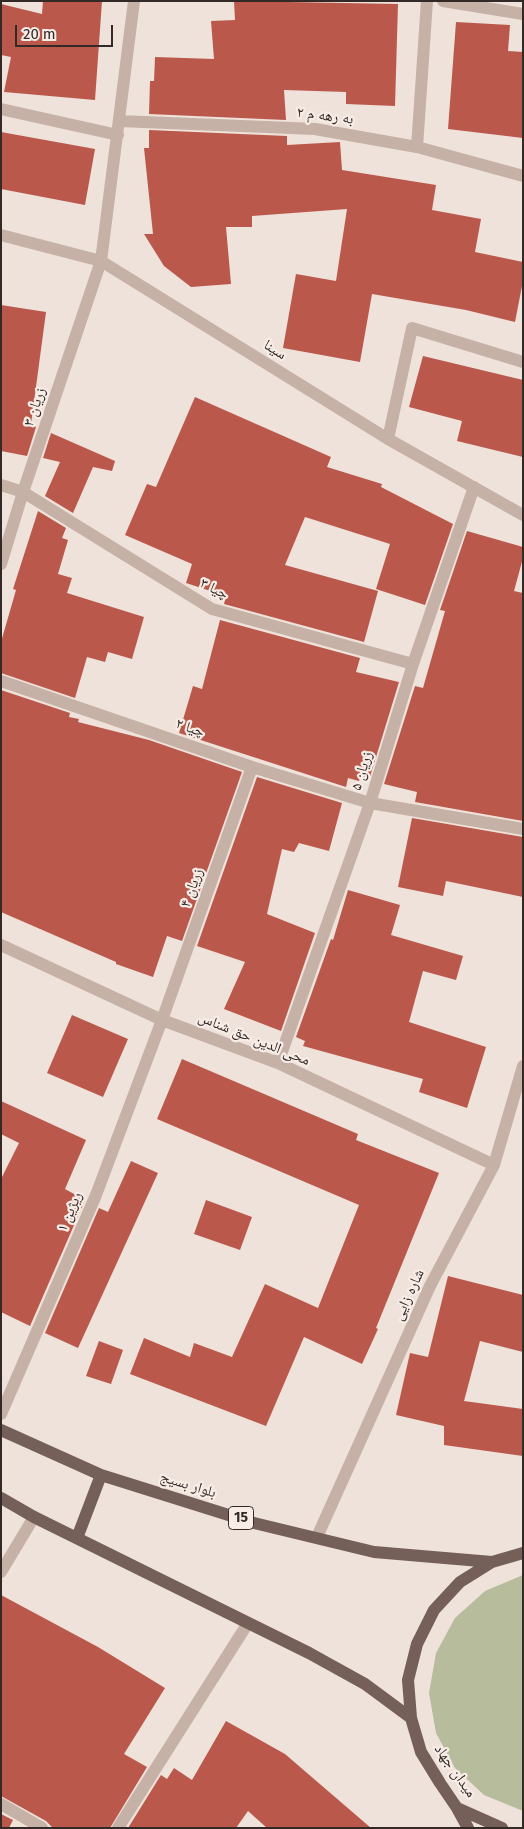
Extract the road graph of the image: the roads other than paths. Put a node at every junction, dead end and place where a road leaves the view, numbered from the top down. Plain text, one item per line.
1 (134, 1) edge
2 (427, 1) edge
3 (443, 1) edge
4 (523, 14) edge
5 (1, 109) edge
6 (120, 121) junction
7 (118, 135) junction
8 (417, 147) junction
9 (523, 176) edge
10 (1, 235) edge
11 (101, 262) junction
12 (523, 362) edge
13 (388, 439) junction
14 (1, 485) edge
15 (474, 487) junction
16 (23, 492) junction
17 (523, 515) edge
18 (1, 564) edge
19 (413, 664) junction
20 (1, 681) edge
21 (252, 767) junction
22 (370, 803) junction
23 (523, 829) edge
24 (1, 945) edge
25 (162, 1020) junction
26 (278, 1063) junction
27 (523, 1066) edge
28 (494, 1165) junction
29 (1, 1414) edge
30 (1, 1430) edge
31 (101, 1475) junction
32 (1, 1498) edge
33 (34, 1517) junction
34 (317, 1537) junction
35 (77, 1538) junction
36 (523, 1554) edge
37 (492, 1562) junction
38 (1, 1572) edge
39 (248, 1622) junction
40 (410, 1718) junction
41 (1, 1804) edge
42 (457, 1808) junction
43 (42, 1828) edge
44 (118, 1828) edge
45 (468, 1828) edge
46 (502, 1828) edge

1 - 6 street, زریان ۳
2 - 8 street
3 - 4 street
5 - 7 street
6 - 7 street, زریان ۳
6 - 8 street, به رهه م ۲
7 - 11 street, زریان ۳
8 - 9 street, به رهه م ۲
10 - 11 street, سینا
11 - 13 street, سینا
11 - 16 street, زریان ۳
12 - 13 street
13 - 15 street, سینا
14 - 16 street, چیا ۳
15 - 17 street, سینا
15 - 19 street, زریان ۵
16 - 18 street, زریان ۳
16 - 19 street, چیا ۳
19 - 22 street, زریان ۵
20 - 21 street, چیا ۲
21 - 22 street, چیا ۲
21 - 25 street, زریان ۴
22 - 23 street, چیا ۲
22 - 26 street, زریان ۵
24 - 25 street, محی الدین حق شناس
25 - 26 street, محی الدین حق شناس
25 - 29 street, ریژین ۱
26 - 28 street, محی الدین حق شناس
27 - 28 street, شاره زایی
28 - 34 street, شاره زایی
30 - 31 main road, بلوار بسیج / 15
31 - 34 main road, بلوار بسیج / 15
31 - 35 main road
32 - 33 main road
33 - 35 main road
33 - 38 street
34 - 37 main road, بلوار بسیج / 15
35 - 39 main road
36 - 37 main road, میدان جهاد / 15
37 - 40 main road, میدان جهاد / 15
39 - 40 main road
39 - 44 street
40 - 42 main road, میدان جهاد / 15
41 - 43 street
42 - 45 main road
42 - 46 main road, میدان جهاد

